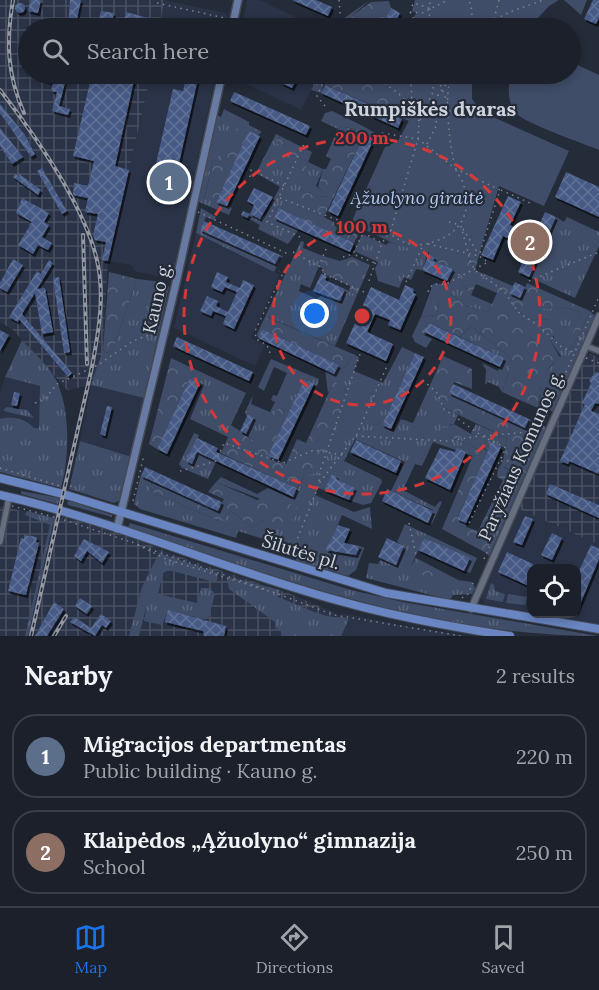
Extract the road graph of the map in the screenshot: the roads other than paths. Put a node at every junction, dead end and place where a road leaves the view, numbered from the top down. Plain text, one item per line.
1 (238, 0) edge
2 (234, 18) edge
3 (220, 84) edge
4 (599, 316) edge
5 (586, 346) junction
6 (599, 351) edge
7 (0, 478) edge
8 (14, 481) junction
9 (0, 495) edge
10 (8, 501) junction
11 (122, 512) junction
12 (117, 528) junction
13 (0, 542) edge
14 (471, 609) junction
15 (599, 629) edge
16 (510, 636) edge

1 - 2 main road
3 - 11 main road, Kauno g.
4 - 5 street, Paryžiaus Komunos g.
5 - 6 street
5 - 14 street, Paryžiaus Komunos g.
7 - 8 main road, Šilutės pl.
8 - 10 main road
8 - 11 main road, Šilutės pl.
9 - 10 main road, Šilutės pl.
10 - 12 main road, Šilutės pl.
10 - 13 street
11 - 12 main road, Kauno g.
11 - 14 main road, Šilutės pl.
12 - 16 main road, Šilutės pl.
14 - 15 main road, Šilutės pl.

